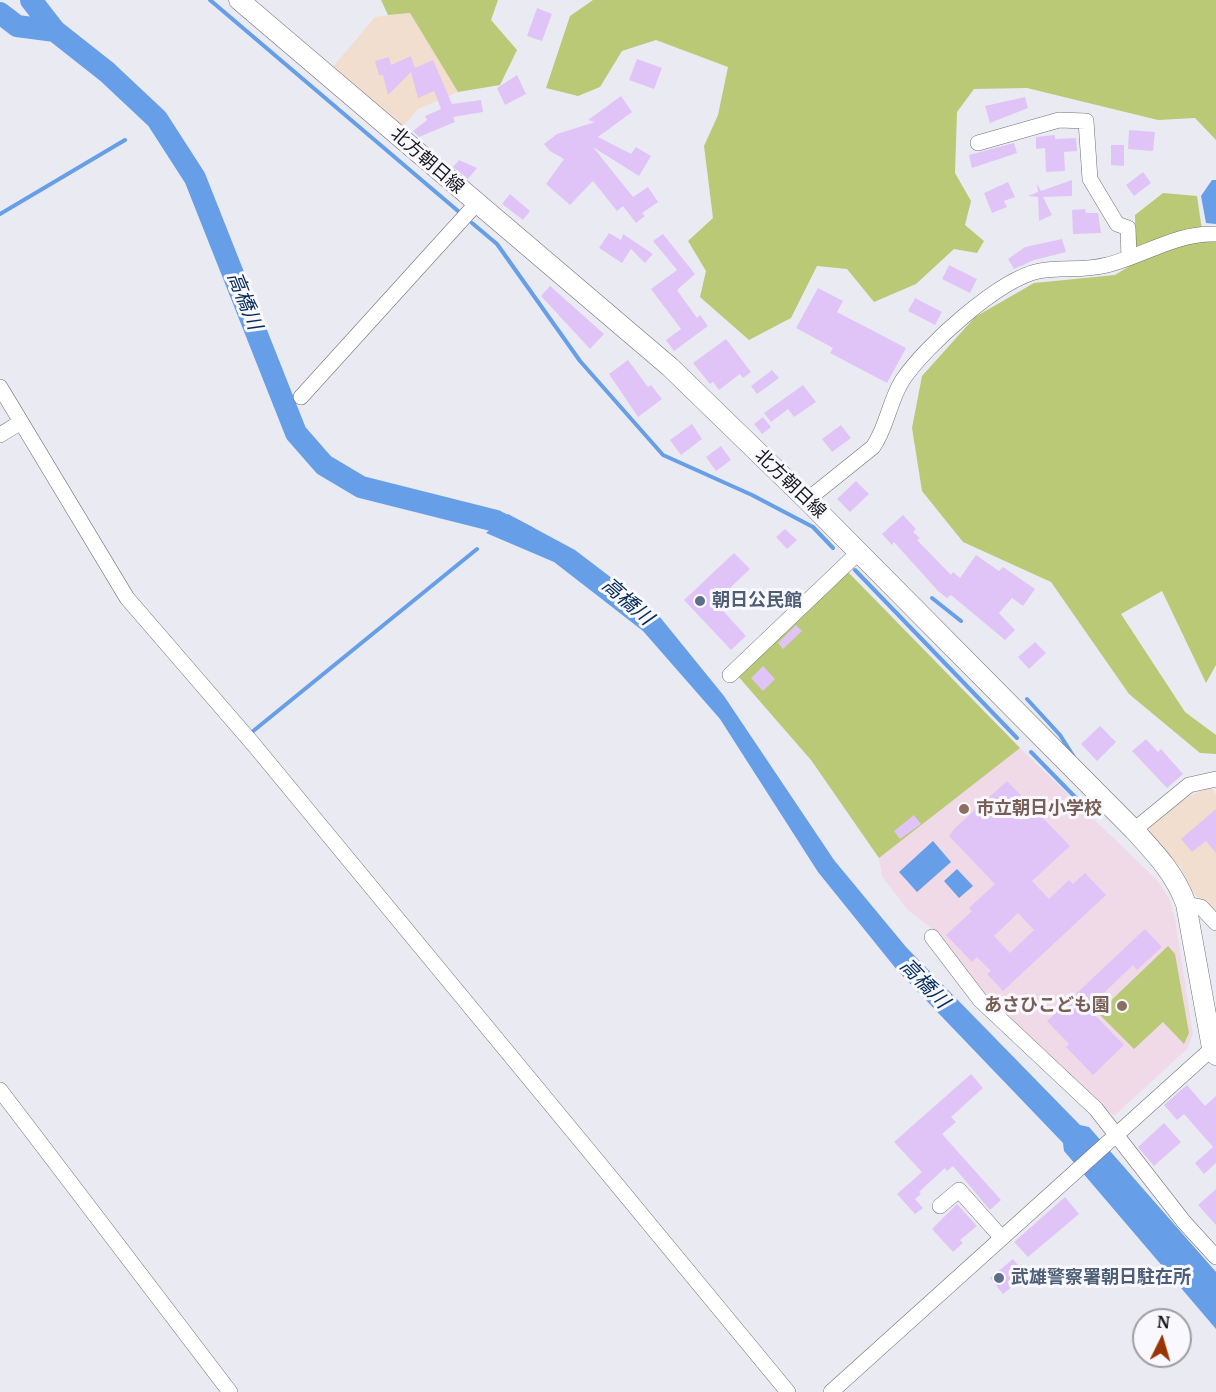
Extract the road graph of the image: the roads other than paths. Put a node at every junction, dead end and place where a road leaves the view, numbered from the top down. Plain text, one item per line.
1 (239, 0) edge
2 (978, 143) dead end
3 (477, 203) junction
4 (1216, 234) edge
5 (1129, 258) junction
6 (0, 387) edge
7 (302, 397) dead end
8 (21, 422) junction
9 (0, 435) edge
10 (807, 500) junction
11 (859, 552) junction
12 (730, 675) dead end
13 (1216, 779) edge
14 (1134, 830) junction
15 (1186, 904) junction
16 (1216, 923) edge
17 (932, 937) dead end
18 (1215, 1049) edge
19 (0, 1090) edge
20 (1112, 1136) junction
21 (940, 1206) dead end
22 (1001, 1237) junction
23 (1216, 1257) edge
24 (230, 1392) edge
25 (788, 1392) edge
26 (831, 1392) edge

1 - 3 main road, 北方朝日線
2 - 5 street
3 - 7 street
3 - 10 main road, 北方朝日線
4 - 5 street
5 - 10 street
6 - 8 street
8 - 9 street
8 - 25 street
10 - 11 main road, 北方朝日線
11 - 12 street
11 - 14 main road, 北方朝日線
13 - 14 street
14 - 15 main road, 北方朝日線
15 - 16 street
15 - 18 main road, 北方朝日線
17 - 20 street
18 - 20 street
19 - 24 street
20 - 22 street
20 - 23 street
21 - 22 street
22 - 26 street

